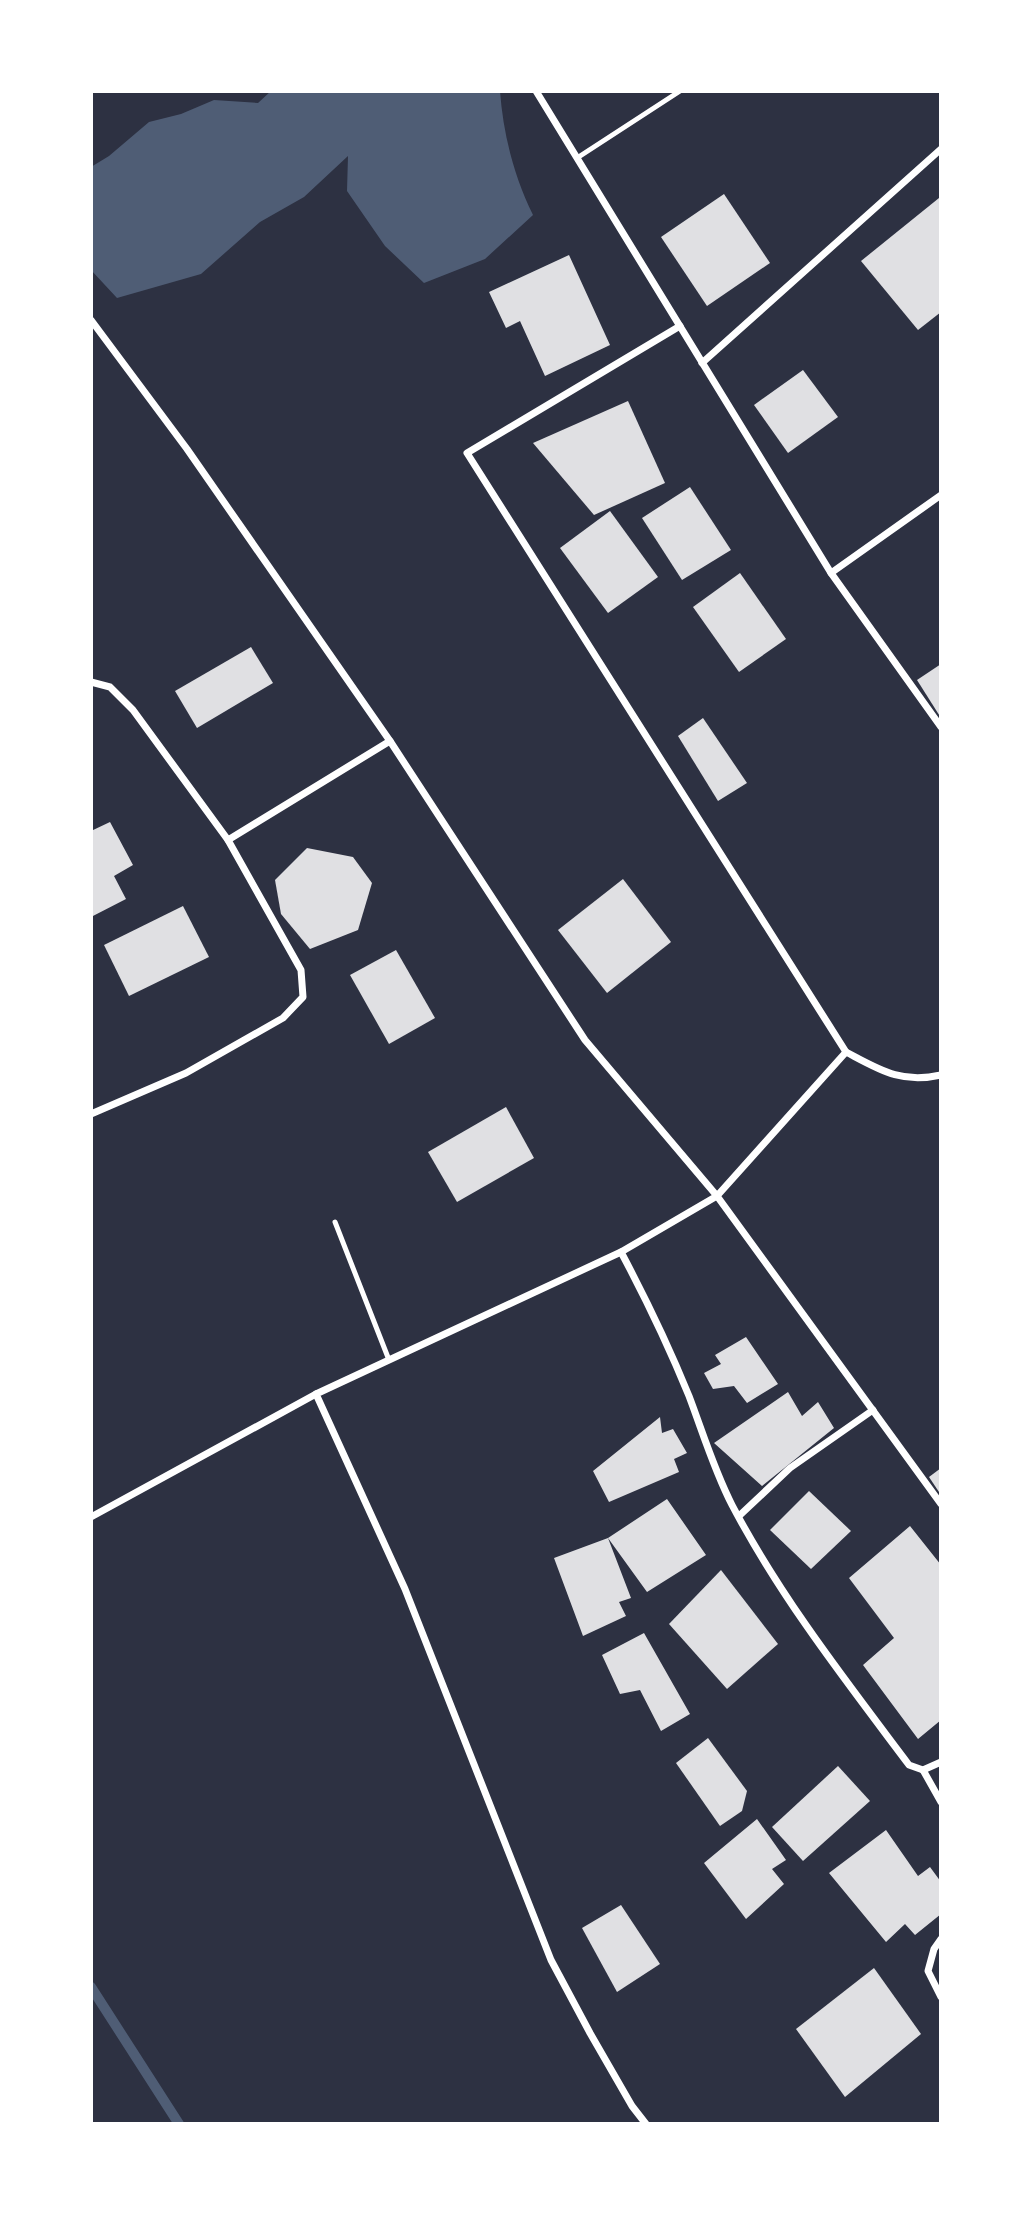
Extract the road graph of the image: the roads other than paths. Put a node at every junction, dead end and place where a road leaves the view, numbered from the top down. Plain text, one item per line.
1 (536, 91) edge
2 (680, 91) edge
3 (941, 149) edge
4 (577, 158) junction
5 (91, 320) edge
6 (680, 326) junction
7 (702, 363) junction
8 (941, 495) edge
9 (831, 573) junction
10 (91, 682) edge
11 (941, 727) edge
12 (390, 741) junction
13 (228, 840) junction
14 (846, 1052) junction
15 (941, 1075) edge
16 (91, 1114) edge
17 (717, 1196) junction
18 (335, 1222) dead end
19 (621, 1252) junction
20 (389, 1360) junction
21 (316, 1394) junction
22 (873, 1410) junction
23 (941, 1504) edge
24 (738, 1516) junction
25 (91, 1517) edge
26 (941, 1762) edge
27 (923, 1770) junction
28 (941, 1802) edge
29 (941, 1939) edge
30 (941, 1997) edge
31 (646, 2124) edge

1 - 4 street
2 - 4 lane
3 - 7 street
4 - 6 street
5 - 12 street
6 - 7 street
6 - 14 street
7 - 9 street
8 - 9 street
9 - 11 street
10 - 13 street
12 - 13 street
12 - 17 street
13 - 16 street
14 - 15 street
14 - 17 street
17 - 19 street
17 - 22 street
18 - 20 lane
19 - 20 street
19 - 24 street
20 - 21 street
21 - 25 street
21 - 31 street
22 - 23 street
22 - 24 street
24 - 27 street
26 - 27 street
27 - 28 street
29 - 30 street

